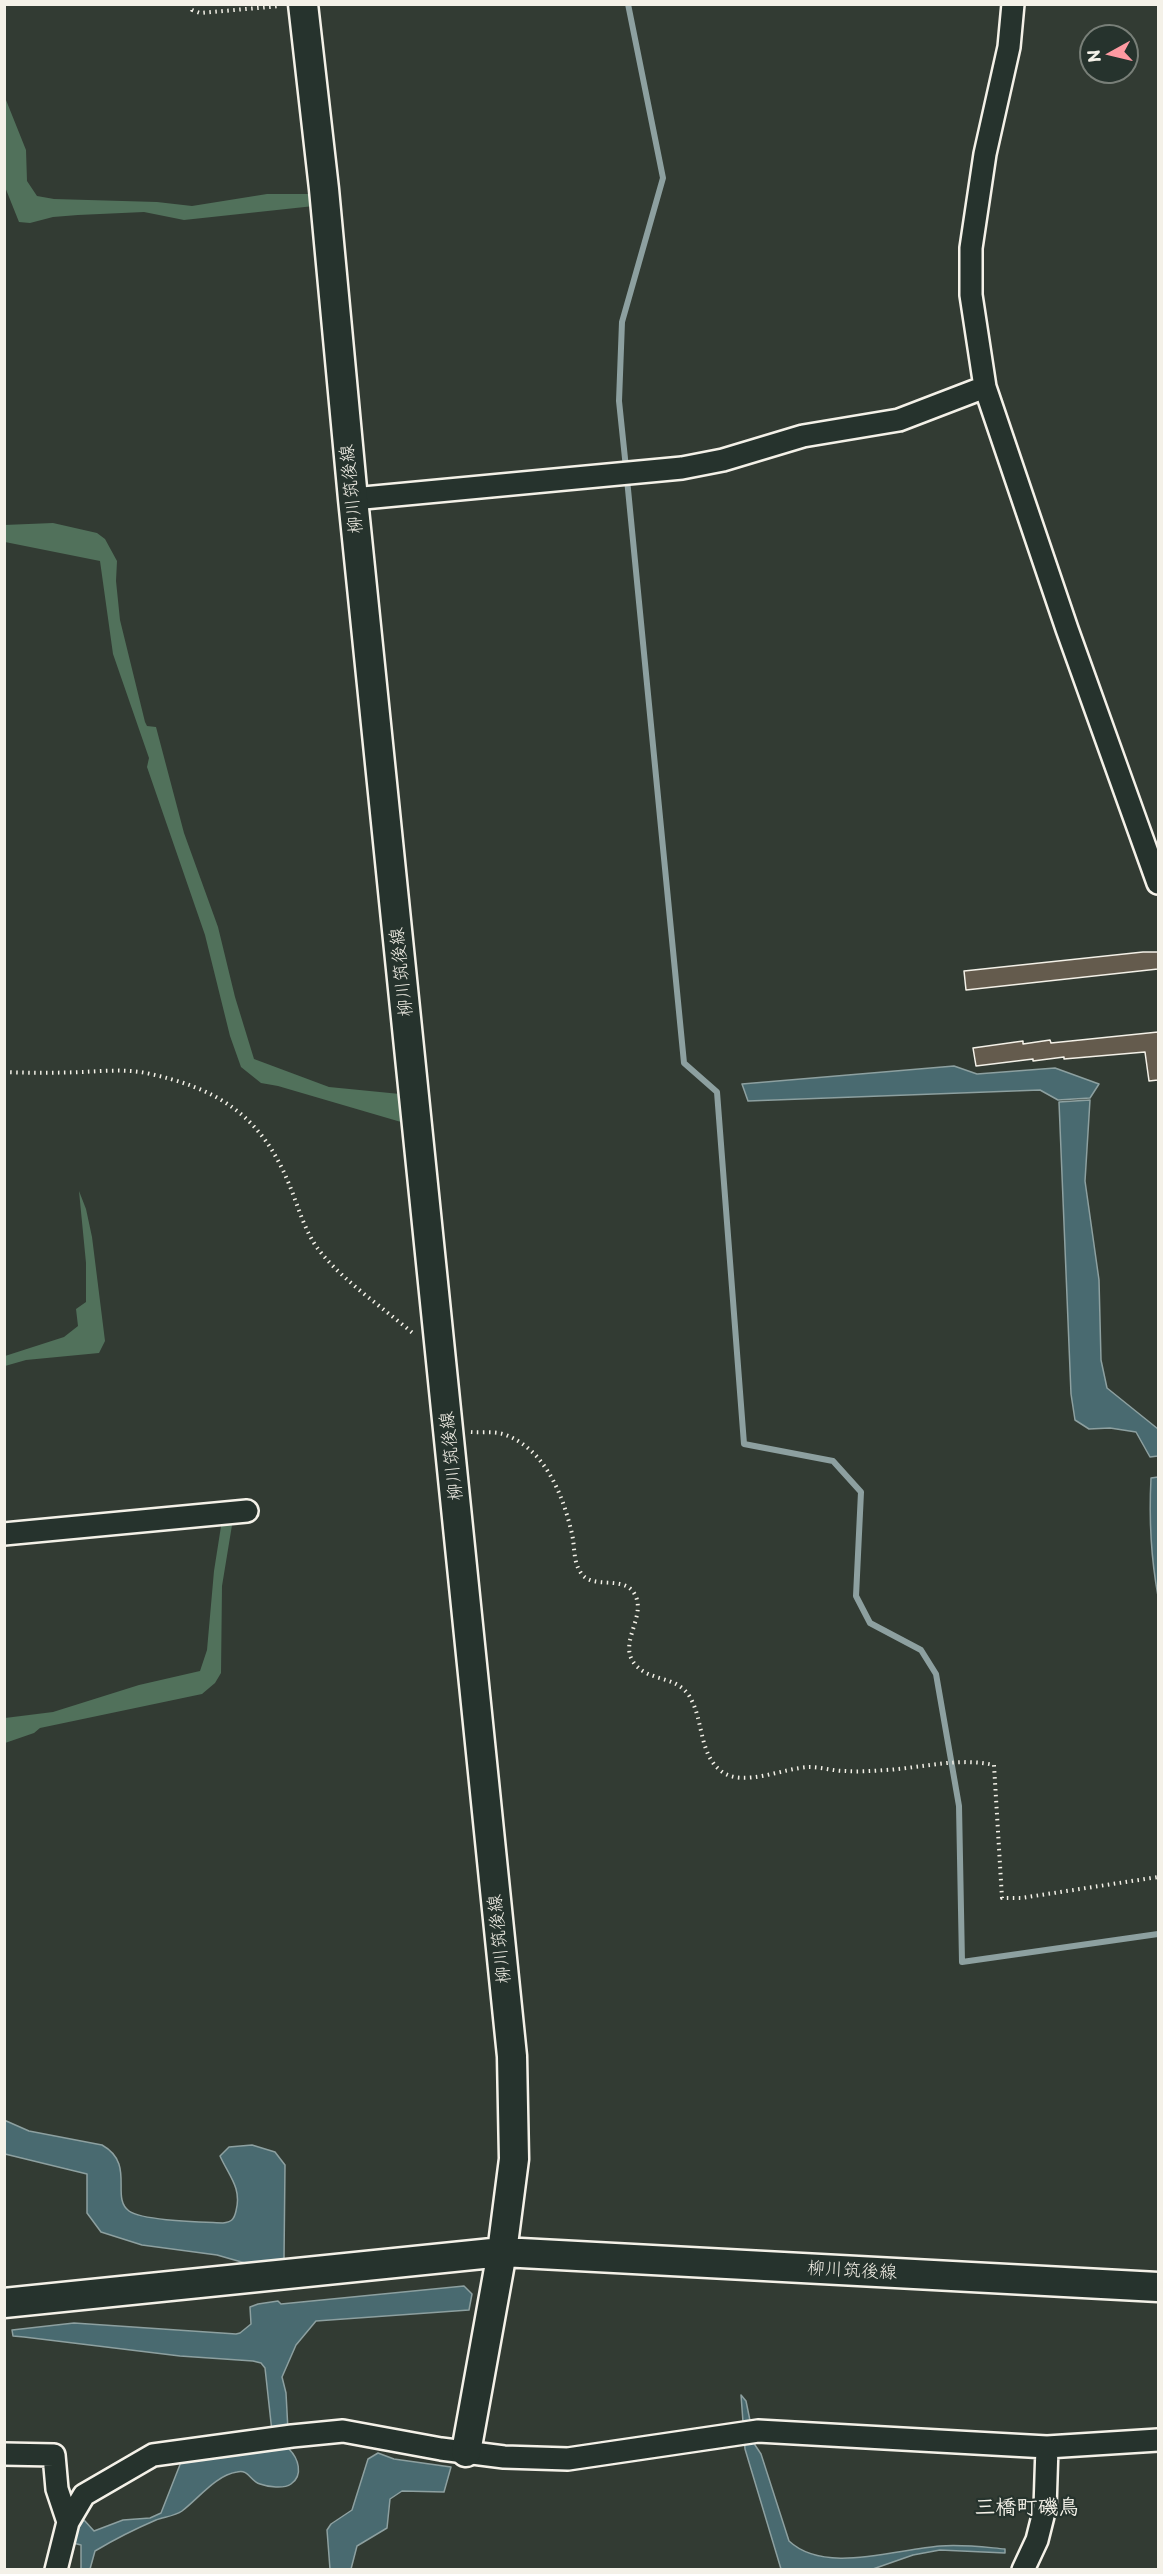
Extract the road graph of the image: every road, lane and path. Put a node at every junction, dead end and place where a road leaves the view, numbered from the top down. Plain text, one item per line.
1 (191, 4) edge
2 (1013, 4) edge
3 (294, 5) edge
4 (985, 387) junction
5 (353, 499) junction
6 (1158, 883) edge
7 (4, 1072) edge
8 (441, 1356) junction
9 (449, 1431) junction
10 (247, 1511) dead end
11 (4, 1534) edge
12 (1158, 1877) edge
13 (502, 2252) junction
14 (1158, 2287) edge
15 (4, 2302) edge
16 (1158, 2440) edge
17 (1047, 2447) junction
18 (466, 2452) junction
19 (4, 2454) edge
20 (69, 2522) junction
21 (56, 2570) edge
22 (1023, 2570) edge

1 - 3 path
2 - 4 street
3 - 5 main road, 柳川筑後線
4 - 5 street
4 - 6 street
5 - 8 main road, 柳川筑後線
7 - 8 path
8 - 9 main road, 柳川筑後線
9 - 12 path
9 - 13 main road, 柳川筑後線
10 - 11 street
13 - 14 main road, 柳川筑後線
13 - 15 main road
13 - 18 main road
16 - 17 street
17 - 18 street
17 - 22 street
18 - 20 street
19 - 20 street
20 - 21 street

